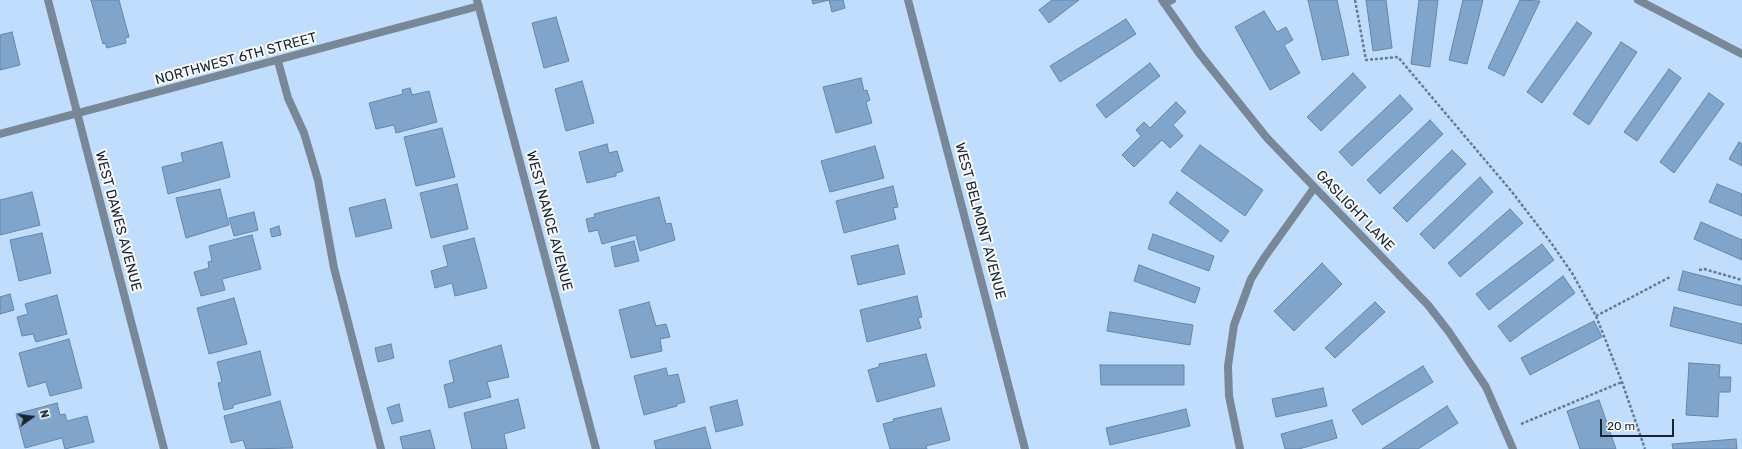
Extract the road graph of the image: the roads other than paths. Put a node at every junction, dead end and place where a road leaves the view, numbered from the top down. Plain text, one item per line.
1 (48, 0) edge
2 (908, 0) edge
3 (1638, 0) edge
4 (1166, 1) edge
5 (478, 3) edge
6 (1742, 54) edge
7 (278, 61) junction
8 (77, 114) junction
9 (0, 134) edge
10 (1314, 188) junction
11 (164, 449) edge
12 (381, 449) edge
13 (596, 449) edge
14 (1025, 449) edge
15 (1240, 449) edge
16 (1513, 449) edge

1 - 8 street, WEST DAWES AVENUE
2 - 14 street, WEST BELMONT AVENUE
3 - 6 street
4 - 10 street, GASLIGHT LANE
5 - 7 street, NORTHWEST 6TH STREET
5 - 13 street, WEST NANCE AVENUE
7 - 8 street, NORTHWEST 6TH STREET
7 - 12 street
8 - 9 street, NORTHWEST 6TH STREET
8 - 11 street, WEST DAWES AVENUE
10 - 15 street
10 - 16 street, GASLIGHT LANE

